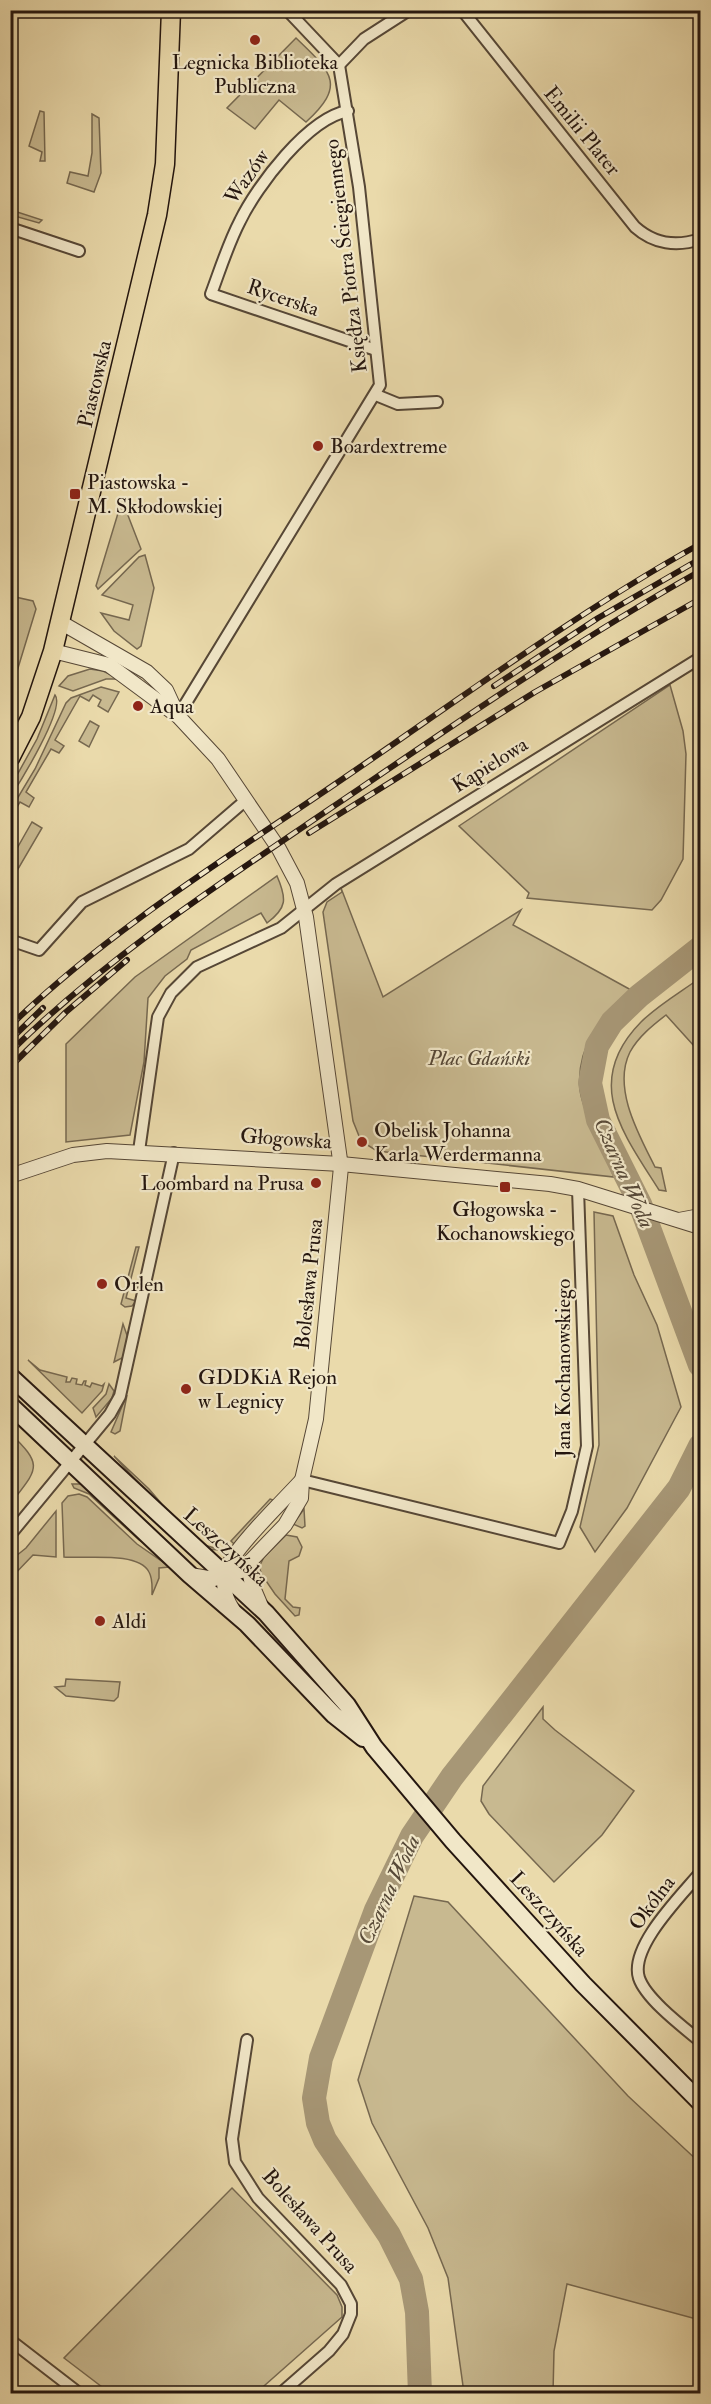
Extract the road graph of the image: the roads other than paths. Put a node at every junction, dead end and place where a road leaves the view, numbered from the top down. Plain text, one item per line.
1 (171, 10) edge
2 (287, 10) edge
3 (409, 10) edge
4 (462, 10) edge
5 (339, 65) junction
6 (348, 111) junction
7 (10, 228) edge
8 (696, 241) edge
9 (79, 250) dead end
10 (211, 294) joint
11 (376, 350) junction
12 (376, 395) junction
13 (437, 402) dead end
14 (60, 622) junction
15 (53, 651) junction
16 (700, 658) edge
17 (178, 716) junction
18 (10, 758) edge
19 (246, 800) junction
20 (304, 909) junction
21 (10, 940) edge
22 (139, 1151) junction
23 (174, 1153) junction
24 (341, 1164) junction
25 (10, 1176) edge
26 (579, 1189) junction
27 (700, 1216) edge
28 (675, 1220) junction
29 (700, 1227) edge
30 (10, 1376) edge
31 (10, 1405) edge
32 (84, 1445) junction
33 (71, 1462) junction
34 (302, 1480) junction
35 (10, 1535) edge
36 (236, 1554) junction
37 (201, 1556) junction
38 (248, 1565) junction
39 (190, 1575) junction
40 (224, 1578) junction
41 (234, 1612) junction
42 (266, 1613) junction
43 (374, 1747) junction
44 (700, 1873) edge
45 (247, 2040) dead end
46 (700, 2041) edge
47 (700, 2102) edge
48 (10, 2340) edge
49 (80, 2394) edge
50 (280, 2394) edge

1 - 14 main road, Piastowska
2 - 5 street
3 - 5 street
4 - 8 street, Emilii Plater
5 - 6 street, Księdza Piotra Ściegiennego
6 - 10 street, Wazów
6 - 11 street, Księdza Piotra Ściegiennego
7 - 9 street
10 - 11 street, Rycerska
11 - 12 street, Księdza Piotra Ściegiennego
12 - 13 street
12 - 17 street, Księdza Piotra Ściegiennego
14 - 15 main road, Piastowska
14 - 17 street
15 - 17 street
15 - 18 main road, Piastowska
16 - 20 street, Kąpielowa
17 - 19 street, Bolesława Prusa
19 - 20 street, Bolesława Prusa
19 - 21 street
20 - 22 street, Kąpielowa
20 - 24 street, Bolesława Prusa
22 - 23 street, Głogowska
22 - 25 street, Głogowska
23 - 24 street, Głogowska
23 - 32 street
24 - 26 street, Głogowska
24 - 34 street, Bolesława Prusa
26 - 28 street, Głogowska
26 - 34 street, Jana Kochanowskiego
27 - 28 street
28 - 29 street, Głogowska
30 - 32 main road, Leszczyńska
31 - 33 main road, Leszczyńska
32 - 33 street
32 - 37 main road, Leszczyńska
33 - 35 street
33 - 39 main road, Leszczyńska
34 - 36 street
34 - 38 street, Bolesława Prusa
36 - 37 street
36 - 40 street
37 - 40 main road, Leszczyńska
38 - 40 street
38 - 42 street
39 - 40 street
39 - 41 main road, Leszczyńska
40 - 41 street
40 - 42 main road, Leszczyńska
41 - 43 main road, Leszczyńska
42 - 43 main road, Leszczyńska
43 - 47 main road, Leszczyńska
44 - 46 street, Okólna
45 - 50 street, Bolesława Prusa
48 - 49 street

